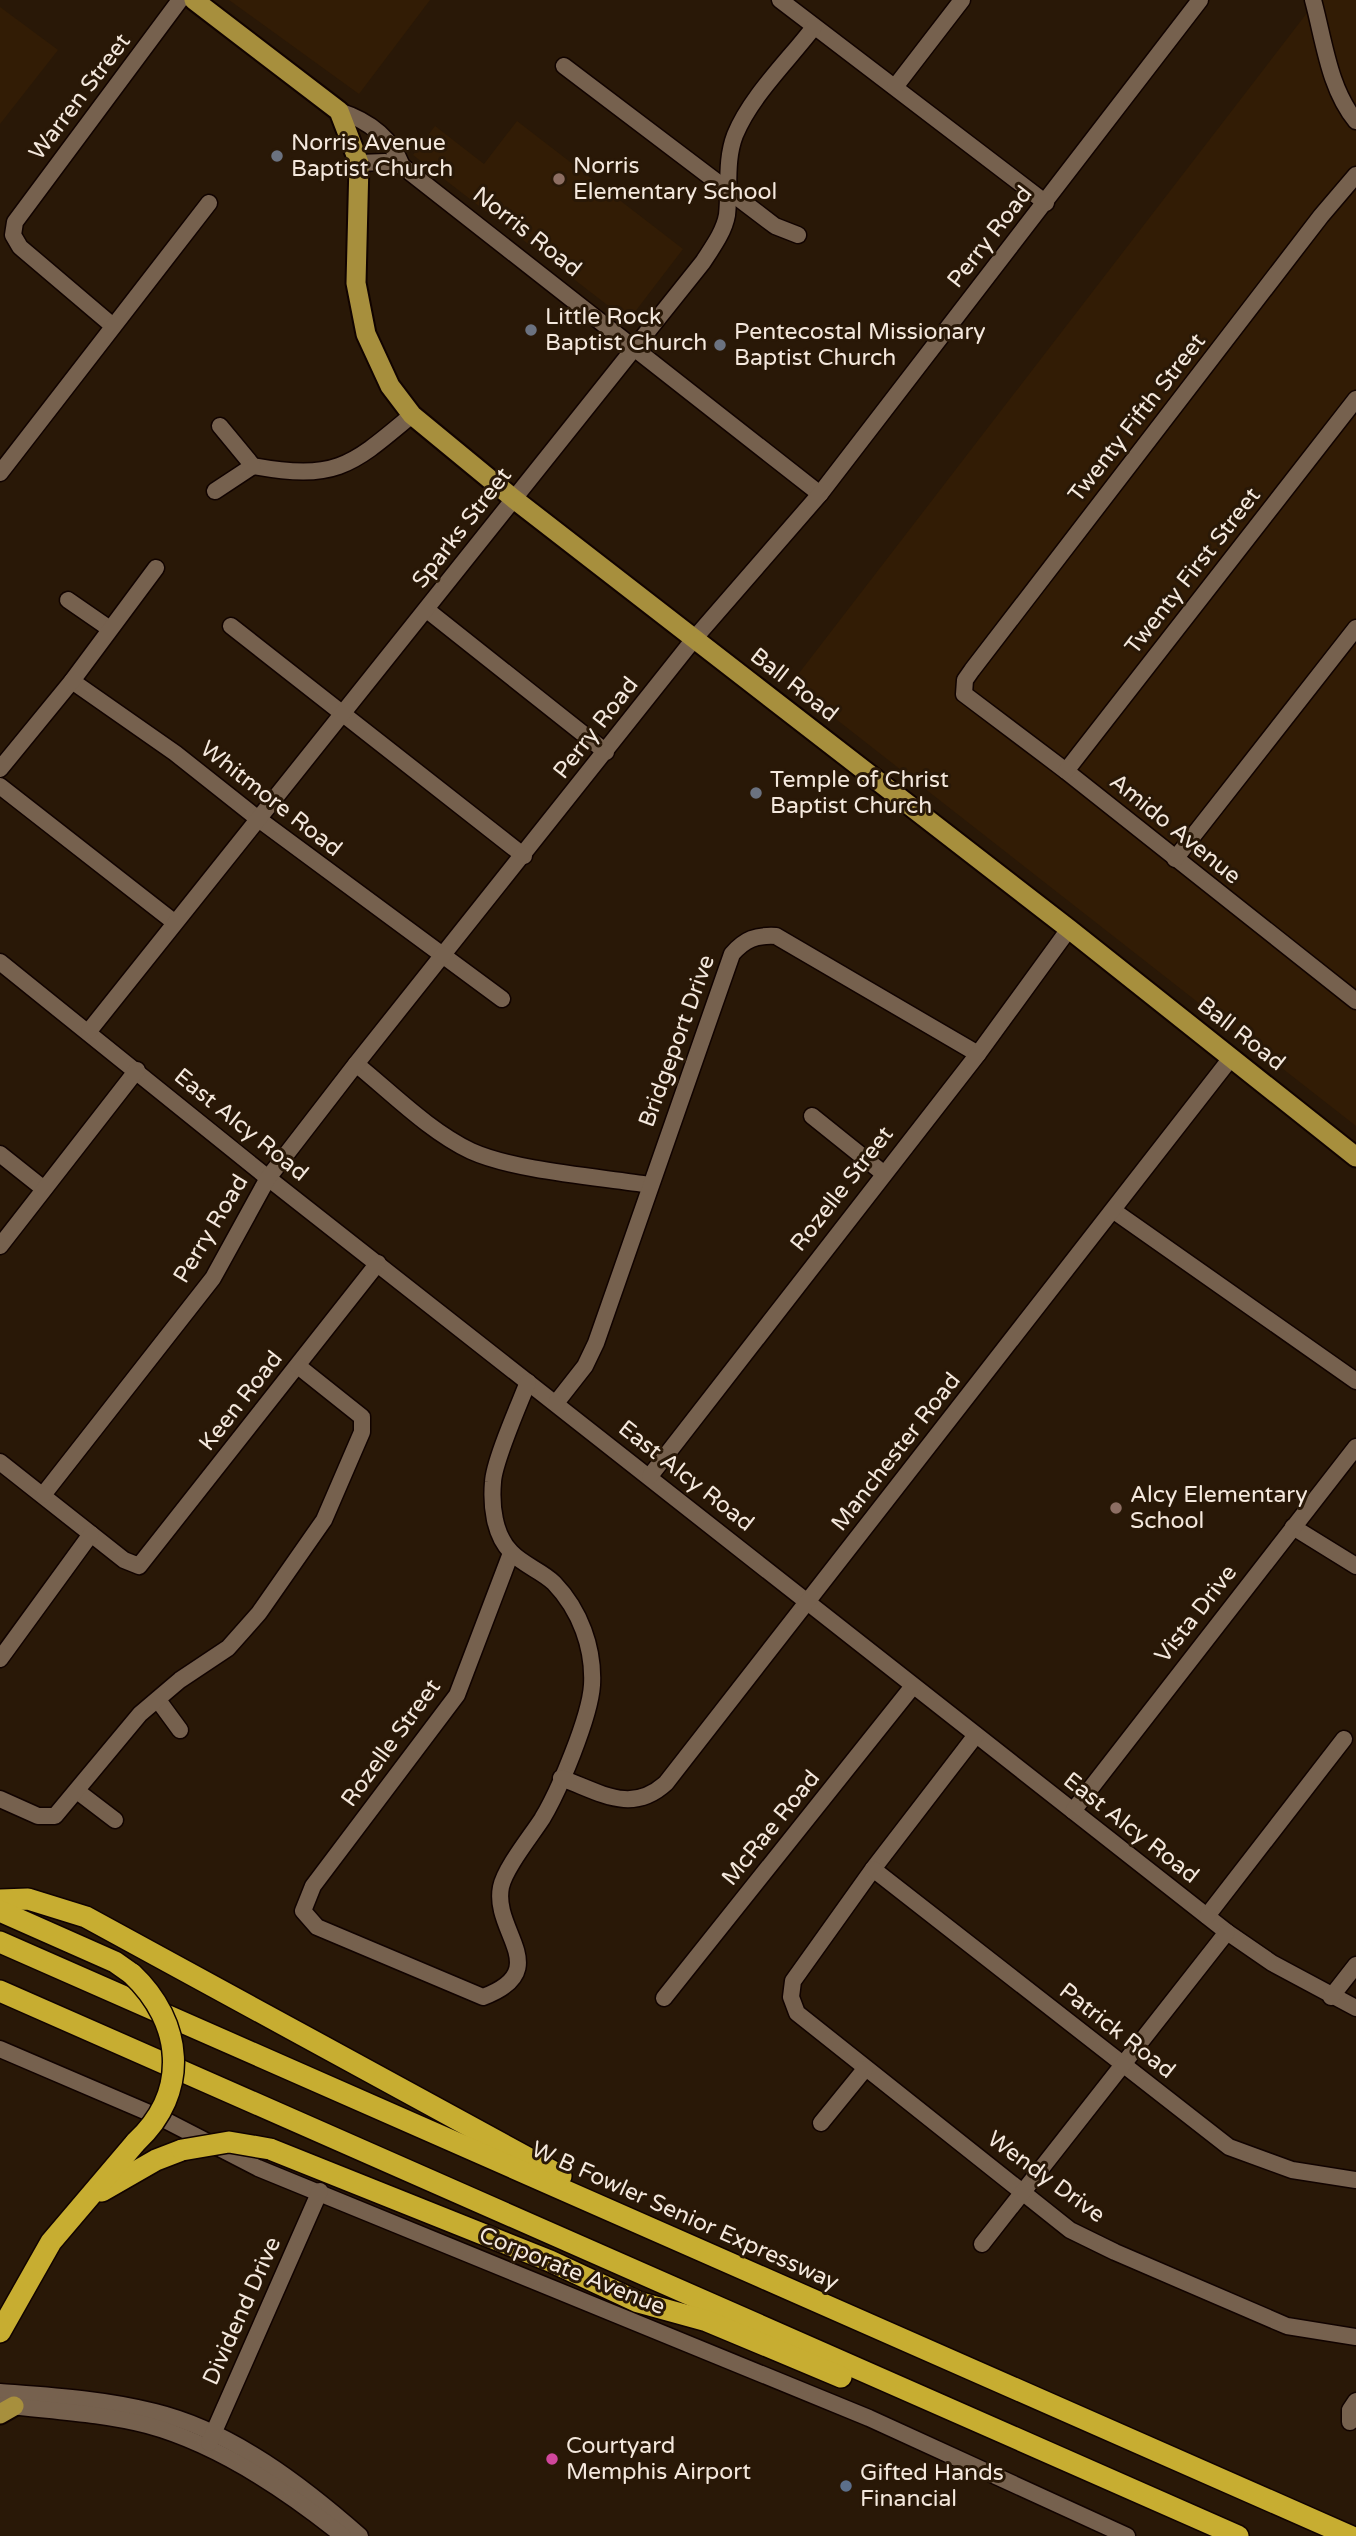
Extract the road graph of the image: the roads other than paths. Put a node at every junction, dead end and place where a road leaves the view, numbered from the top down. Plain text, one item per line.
1 (180, 0) edge
2 (194, 0) edge
3 (780, 0) edge
4 (962, 0) edge
5 (1200, 0) edge
6 (1313, 0) edge
7 (814, 27) junction
8 (564, 66) dead end
9 (895, 87) junction
10 (339, 111) junction
11 (1356, 121) edge
12 (359, 163) junction
13 (402, 166) junction
14 (1356, 175) edge
15 (726, 190) junction
16 (209, 203) dead end
17 (1045, 203) junction
18 (798, 235) dead end
19 (113, 326) junction
20 (635, 347) junction
21 (1356, 399) edge
22 (412, 415) junction
23 (220, 426) dead end
24 (253, 466) junction
25 (0, 473) edge
26 (215, 491) dead end
27 (820, 494) junction
28 (514, 499) junction
29 (156, 568) dead end
30 (68, 600) dead end
31 (427, 610) junction
32 (231, 626) dead end
33 (1356, 628) edge
34 (110, 629) junction
35 (694, 639) junction
36 (72, 681) junction
37 (964, 694) joint
38 (343, 716) junction
39 (606, 752) junction
40 (0, 769) edge
41 (1066, 771) junction
42 (0, 786) edge
43 (257, 818) junction
44 (524, 856) junction
45 (1175, 859) junction
46 (174, 922) junction
47 (1069, 929) junction
48 (441, 956) junction
49 (0, 961) edge
50 (502, 999) dead end
51 (1356, 1001) edge
52 (89, 1031) junction
53 (978, 1054) junction
54 (1231, 1058) junction
55 (356, 1064) junction
56 (137, 1070) junction
57 (812, 1116) dead end
58 (0, 1154) edge
59 (1356, 1157) edge
60 (883, 1172) junction
61 (268, 1178) junction
62 (650, 1185) junction
63 (44, 1189) junction
64 (1114, 1211) junction
65 (0, 1246) edge
66 (378, 1263) junction
67 (298, 1366) junction
68 (1356, 1381) edge
69 (528, 1382) junction
70 (556, 1403) junction
71 (1356, 1447) edge
72 (0, 1462) edge
73 (650, 1476) junction
74 (43, 1495) junction
75 (1293, 1527) junction
76 (91, 1534) junction
77 (511, 1552) junction
78 (1356, 1566) edge
79 (807, 1601) junction
80 (0, 1659) edge
81 (913, 1686) junction
82 (158, 1700) junction
83 (180, 1730) dead end
84 (976, 1735) junction
85 (1344, 1739) dead end
86 (561, 1778) junction
87 (77, 1791) junction
88 (0, 1799) edge
89 (1073, 1811) junction
90 (115, 1820) dead end
91 (873, 1869) junction
92 (0, 1900) edge
93 (0, 1911) edge
94 (1207, 1916) junction
95 (1227, 1932) junction
96 (0, 1942) edge
97 (1356, 1965) edge
98 (0, 1991) edge
99 (1331, 1997) junction
100 (664, 1998) dead end
101 (1356, 2008) edge
102 (0, 2049) edge
103 (1122, 2065) junction
104 (865, 2069) junction
105 (821, 2123) dead end
106 (1356, 2180) edge
107 (1022, 2190) junction
108 (320, 2192) junction
109 (85, 2202) junction
110 (601, 2208) junction
111 (982, 2244) dead end
112 (0, 2332) edge
113 (1356, 2337) edge
114 (1356, 2402) edge
115 (3, 2404) edge
116 (1350, 2422) dead end
117 (1002, 2432) junction
118 (209, 2441) junction
119 (343, 2536) edge
120 (360, 2536) edge
121 (1127, 2536) edge
122 (1238, 2536) edge
123 (1350, 2536) edge

1 - 19 street, Warren Street
2 - 10 main road, Norris Road
3 - 7 street
4 - 9 street
5 - 17 street, Perry Road
6 - 11 street
7 - 9 street
7 - 15 street, Sparks Street
8 - 15 street
9 - 17 street
10 - 12 main road
10 - 13 street, Norris Road
12 - 13 street
12 - 22 main road, Ball Road
13 - 20 street, Norris Road
14 - 37 street, Twenty Fifth Street
15 - 18 street
15 - 20 street, Sparks Street
16 - 19 street
17 - 27 street, Perry Road
19 - 25 street
20 - 27 street, Norris Road
20 - 28 street, Sparks Street
21 - 41 street, Twenty First Street
22 - 24 street
22 - 28 main road, Ball Road
23 - 24 street
24 - 26 street
27 - 35 street, Perry Road
28 - 31 street, Sparks Street
28 - 35 main road, Ball Road
29 - 34 street
30 - 34 street
31 - 38 street, Sparks Street
31 - 39 street
32 - 38 street
33 - 45 street
34 - 36 street
35 - 39 street, Perry Road
35 - 47 main road, Ball Road
36 - 40 street
36 - 43 street, Whitmore Road
37 - 41 street, Amido Avenue
38 - 43 street, Sparks Street
38 - 44 street
39 - 44 street, Perry Road
41 - 45 street, Amido Avenue
42 - 46 street
43 - 46 street, Sparks Street
43 - 48 street, Whitmore Road
44 - 48 street, Perry Road
45 - 51 street, Amido Avenue
46 - 52 street, Sparks Street
47 - 53 street, Rozelle Street
47 - 54 main road, Ball Road
48 - 50 street, Whitmore Road
48 - 55 street, Perry Road
49 - 52 street, East Alcy Road
52 - 56 street, East Alcy Road
53 - 60 street, Rozelle Street
53 - 62 street, Bridgeport Drive
54 - 59 main road, Ball Road
54 - 64 street, Manchester Road
55 - 61 street, Perry Road
55 - 62 street
56 - 61 street, East Alcy Road
56 - 63 street
57 - 60 street
58 - 63 street
60 - 73 street, Rozelle Street
61 - 66 street, East Alcy Road
61 - 74 street, Perry Road
62 - 70 street, Bridgeport Drive
63 - 65 street
64 - 68 street
64 - 79 street, Manchester Road
66 - 67 street, Keen Road
66 - 69 street, East Alcy Road
67 - 76 street, Keen Road
67 - 82 street
69 - 70 street, East Alcy Road
69 - 77 street
70 - 73 street, East Alcy Road
71 - 75 street, Vista Drive
72 - 74 street
73 - 79 street, East Alcy Road
74 - 76 street
75 - 78 street
75 - 89 street, Vista Drive
76 - 80 street
77 - 86 street
77 - 86 street, Rozelle Street
79 - 81 street, East Alcy Road
79 - 86 street, Manchester Road
81 - 84 street, East Alcy Road
81 - 100 street, McRae Road
82 - 83 street
82 - 87 street
84 - 89 street, East Alcy Road
84 - 91 street
85 - 94 street
87 - 88 street
87 - 90 street
89 - 94 street, East Alcy Road
91 - 103 street, Patrick Road
91 - 104 street, Wendy Drive
92 - 110 highway
93 - 109 highway, bridge
94 - 95 street, East Alcy Road
95 - 99 street, East Alcy Road
95 - 103 street
96 - 110 highway, W B Fowler Senior Expressway
97 - 99 street
98 - 117 highway
99 - 101 street, East Alcy Road
102 - 108 street, Corporate Avenue
103 - 106 street, Patrick Road
103 - 107 street
104 - 105 street
104 - 107 street, Wendy Drive
107 - 111 street
107 - 113 street, Wendy Drive
108 - 118 street, Dividend Drive
108 - 121 street, Corporate Avenue
109 - 112 highway
109 - 117 highway, bridge
110 - 123 highway, W B Fowler Senior Expressway
114 - 116 street
115 - 118 street
117 - 122 highway
118 - 119 street
118 - 120 street

